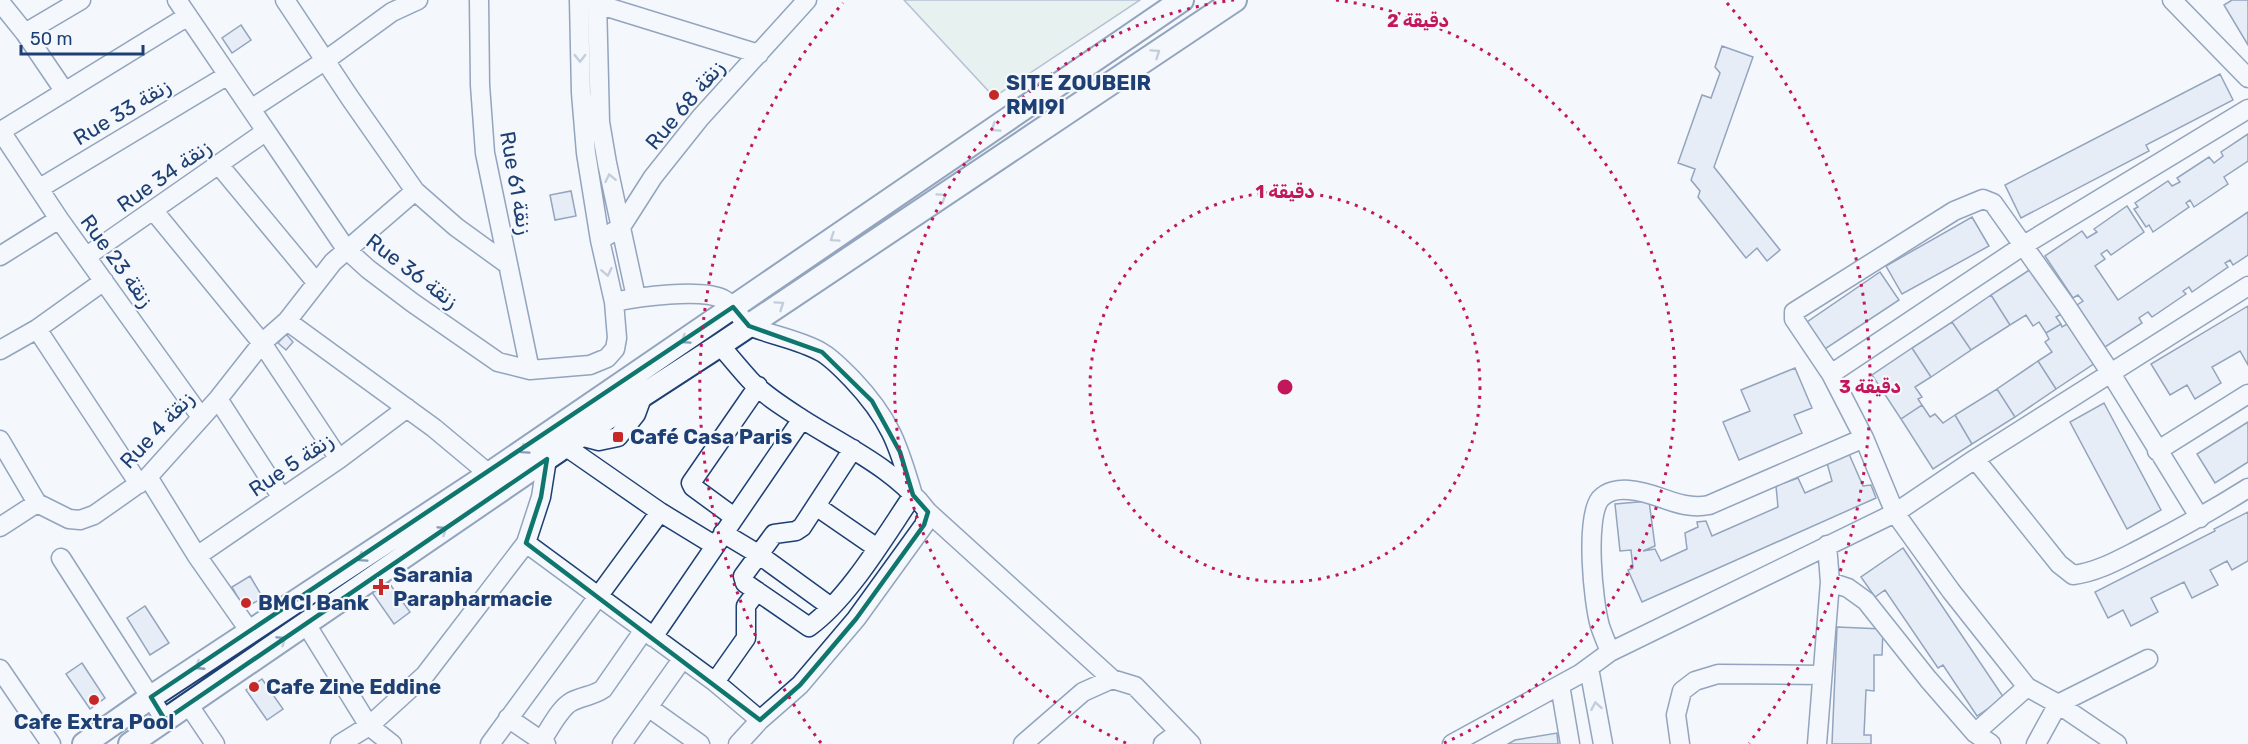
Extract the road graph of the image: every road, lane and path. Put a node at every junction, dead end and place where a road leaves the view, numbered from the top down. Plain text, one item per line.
1 (81, 0) edge
2 (177, 0) edge
3 (285, 0) edge
4 (418, 0) edge
5 (479, 0) edge
6 (807, 0) edge
7 (1182, 0) edge
8 (1235, 0) edge
9 (2172, 0) edge
10 (591, 1) edge
11 (1, 5) edge
12 (388, 6) edge
13 (188, 16) junction
14 (25, 33) junction
15 (759, 54) junction
16 (326, 60) junction
17 (228, 75) junction
18 (2248, 78) edge
19 (65, 92) junction
20 (251, 109) junction
21 (2248, 109) edge
22 (0, 131) edge
23 (266, 132) junction
24 (219, 165) junction
25 (40, 188) junction
26 (415, 191) junction
27 (153, 210) junction
28 (59, 219) junction
29 (621, 227) junction
30 (600, 240) junction
31 (2024, 244) junction
32 (346, 249) junction
33 (0, 256) edge
34 (87, 256) junction
35 (507, 264) junction
36 (104, 281) junction
37 (316, 282) junction
38 (2248, 286) edge
39 (636, 297) junction
40 (614, 302) junction
41 (734, 307) junction
42 (287, 321) junction
43 (749, 326) junction
44 (37, 329) junction
45 (262, 343) junction
46 (720, 345) junction
47 (0, 350) edge
48 (530, 370) junction
49 (2110, 372) junction
50 (1831, 374) junction
51 (758, 386) junction
52 (2248, 394) edge
53 (218, 399) junction
54 (407, 408) junction
55 (201, 417) junction
56 (802, 418) junction
57 (1864, 438) junction
58 (0, 440) edge
59 (573, 441) junction
60 (853, 449) junction
61 (2157, 451) junction
62 (339, 459) junction
63 (547, 459) junction
64 (1975, 459) junction
65 (489, 474) junction
66 (144, 480) junction
67 (2248, 488) edge
68 (913, 495) junction
69 (282, 498) junction
70 (37, 503) junction
71 (816, 506) junction
72 (660, 512) junction
73 (928, 512) junction
74 (1895, 513) junction
75 (734, 517) junction
76 (2200, 518) junction
77 (0, 527) edge
78 (718, 539) junction
79 (526, 543) junction
80 (1827, 544) junction
81 (877, 548) junction
82 (758, 554) junction
83 (197, 556) junction
84 (61, 558) dead end
85 (1830, 582) junction
86 (851, 583) junction
87 (757, 591) junction
88 (598, 596) junction
89 (871, 599) junction
90 (831, 607) junction
91 (306, 624) junction
92 (251, 633) junction
93 (648, 633) junction
94 (1610, 652) junction
95 (683, 658) junction
96 (2148, 659) dead end
97 (1589, 668) junction
98 (0, 669) edge
99 (1822, 675) junction
100 (1112, 679) junction
101 (715, 682) junction
102 (1560, 685) junction
103 (2027, 687) junction
104 (151, 697) junction
105 (189, 704) junction
106 (2058, 704) junction
107 (648, 707) junction
108 (508, 718) junction
109 (165, 720) junction
110 (760, 720) junction
111 (369, 726) junction
112 (1975, 733) junction
113 (1185, 738) edge
114 (143, 740) edge
115 (543, 742) edge
116 (343, 743) edge
117 (51, 744) edge
118 (84, 744) edge
119 (215, 744) edge
120 (392, 744) edge
121 (489, 744) edge
122 (622, 744) edge
123 (700, 744) edge
124 (738, 744) edge
125 (1023, 744) edge
126 (1163, 744) edge
127 (1452, 744) edge
128 (1570, 744) edge
129 (1603, 744) edge
130 (1680, 744) edge
131 (1817, 744) edge
132 (1991, 744) edge
133 (2036, 744) edge
134 (2116, 744) edge

1 - 14 street
2 - 13 street, Rue 36 زنقة
3 - 16 street
4 - 12 street
5 - 35 street, Rue 61 زنقة
6 - 15 street, Rue 68 زنقة
7 -> 41 main road
43 -> 8 main road
9 - 18 street
10 - 15 street
29 -> 10 street
10 -> 30 street
11 - 14 street
12 - 16 street
13 - 17 street, Rue 36 زنقة
13 - 19 street
14 - 19 street
15 - 29 street, Rue 68 زنقة
16 - 20 street
16 - 26 street
17 - 20 street, Rue 36 زنقة
17 - 25 street, Rue 33 زنقة
19 - 22 street
20 - 23 street, Rue 36 زنقة
21 - 31 street
22 - 25 street, Rue 23 زنقة
23 - 24 street, Rue 34 زنقة
23 - 32 street, Rue 36 زنقة
24 - 27 street, Rue 34 زنقة
24 - 37 street
25 - 28 street, Rue 23 زنقة
26 - 32 street, Rue 4 زنقة
26 - 35 street
27 - 34 street, Rue 34 زنقة
27 - 45 street
28 - 33 street
28 - 34 street, Rue 23 زنقة
29 - 30 street, Rue 68 زنقة
29 - 39 street
30 -> 40 street
31 - 49 street
31 - 50 street
31 - 50 street
32 - 37 street, Rue 4 زنقة
32 - 48 street, Rue 36 زنقة
34 - 36 street, Rue 23 زنقة
35 - 48 street, Rue 61 زنقة
36 - 44 street
36 - 55 street, Rue 23 زنقة
37 - 42 street, Rue 4 زنقة
38 - 49 street
39 - 40 street
39 - 41 street
40 - 48 street, Rue 36 زنقة
41 - 43 street
41 -> 65 main road
42 - 45 street, Rue 4 زنقة
42 - 54 street
43 - 46 main road
43 - 68 street
44 - 47 street
44 - 66 street
45 - 53 street, Rue 4 زنقة
45 - 62 street
46 - 51 street
46 - 59 main road
49 - 61 street
49 - 64 street
50 - 57 street
51 - 56 street
51 - 75 street
52 - 61 street
53 - 55 street, Rue 4 زنقة
53 - 69 street
54 - 62 street, Rue 5 زنقة
54 - 65 street
55 - 66 street, Rue 4 زنقة
56 - 60 street
56 - 75 street
57 - 74 street
57 - 94 street
58 - 70 street
59 - 63 main road
59 - 72 street
60 - 68 street
60 - 71 street
61 - 76 street
62 - 69 street, Rue 5 زنقة
63 - 79 street
91 -> 63 main road
64 - 74 street
64 - 76 street
65 -> 92 main road
66 - 70 street, Rue 4 زنقة
66 - 83 street
67 - 76 street
68 - 73 street
68 - 81 street
69 - 83 street, Rue 5 زنقة
70 - 77 street
71 - 81 street
71 - 82 street
72 - 78 street
72 - 88 street
73 - 89 street
73 - 100 street
74 - 80 street
74 - 103 street
75 - 78 street
78 - 82 street
78 - 93 street
79 - 88 street
79 - 111 street
80 - 85 street
80 - 94 street
81 - 86 street
82 - 87 street
82 - 90 street
83 - 92 street
84 - 104 street
85 - 99 street
85 - 112 street
86 - 89 street
86 - 90 street
87 - 90 street
87 - 101 street
88 - 93 street
88 - 108 street
89 - 110 street
105 -> 91 main road
91 - 111 street
92 -> 104 main road
93 - 95 street
93 - 115 street
94 - 97 street
95 - 101 street
95 - 107 street
96 - 106 street
97 - 102 street
129 -> 97 street
98 - 117 street
99 - 130 street
99 - 131 street
100 - 113 street
100 - 125 street
101 - 110 street
102 - 127 street
102 - 128 street
103 - 106 street
103 - 112 street
104 - 109 street
104 - 118 main road
105 - 109 main road
105 - 119 street
106 - 133 street
106 - 134 street
107 - 122 street
107 - 123 street
108 - 115 street
108 - 121 street
109 - 114 main road
110 - 124 street
111 - 116 street
111 - 120 street
112 - 132 street
113 - 126 street

